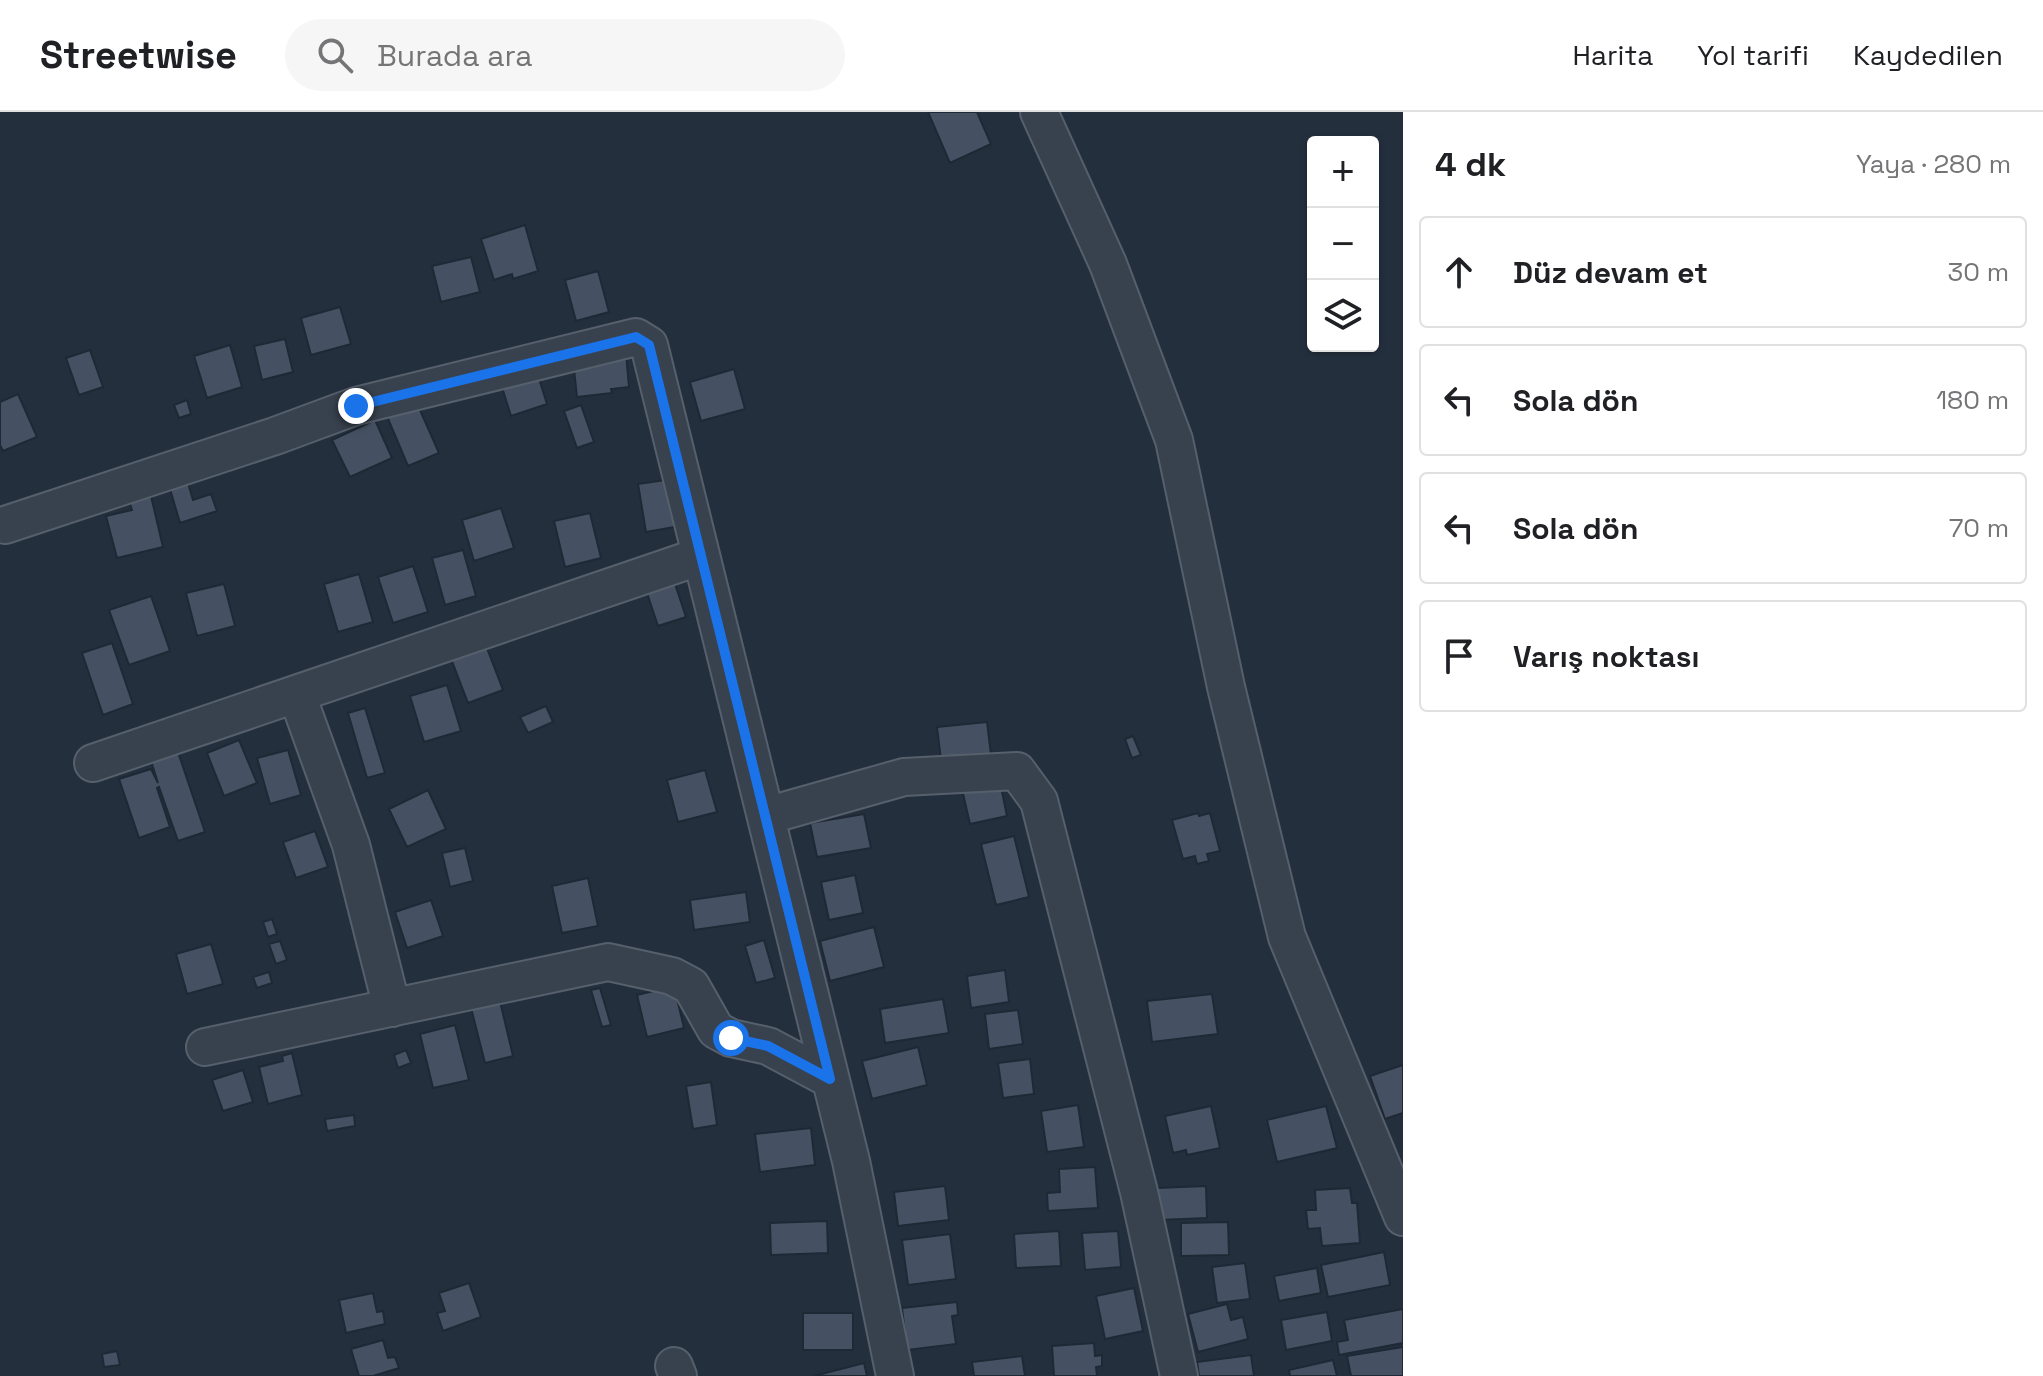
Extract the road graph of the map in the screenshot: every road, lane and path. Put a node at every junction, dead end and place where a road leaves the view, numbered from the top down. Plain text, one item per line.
1 (1039, 112) edge
2 (5, 525) dead end
3 (701, 556) junction
4 (297, 695) junction
5 (93, 763) dead end
6 (766, 816) junction
7 (392, 1008) junction
8 (205, 1047) dead end
9 (830, 1079) junction
10 (1403, 1217) edge
11 (895, 1376) edge
12 (1179, 1376) edge

1 - 10 street
2 - 3 street
3 - 4 street
3 - 6 street
4 - 5 street
4 - 7 street
6 - 9 street
6 - 12 street
7 - 8 street
7 - 9 street
9 - 11 street

